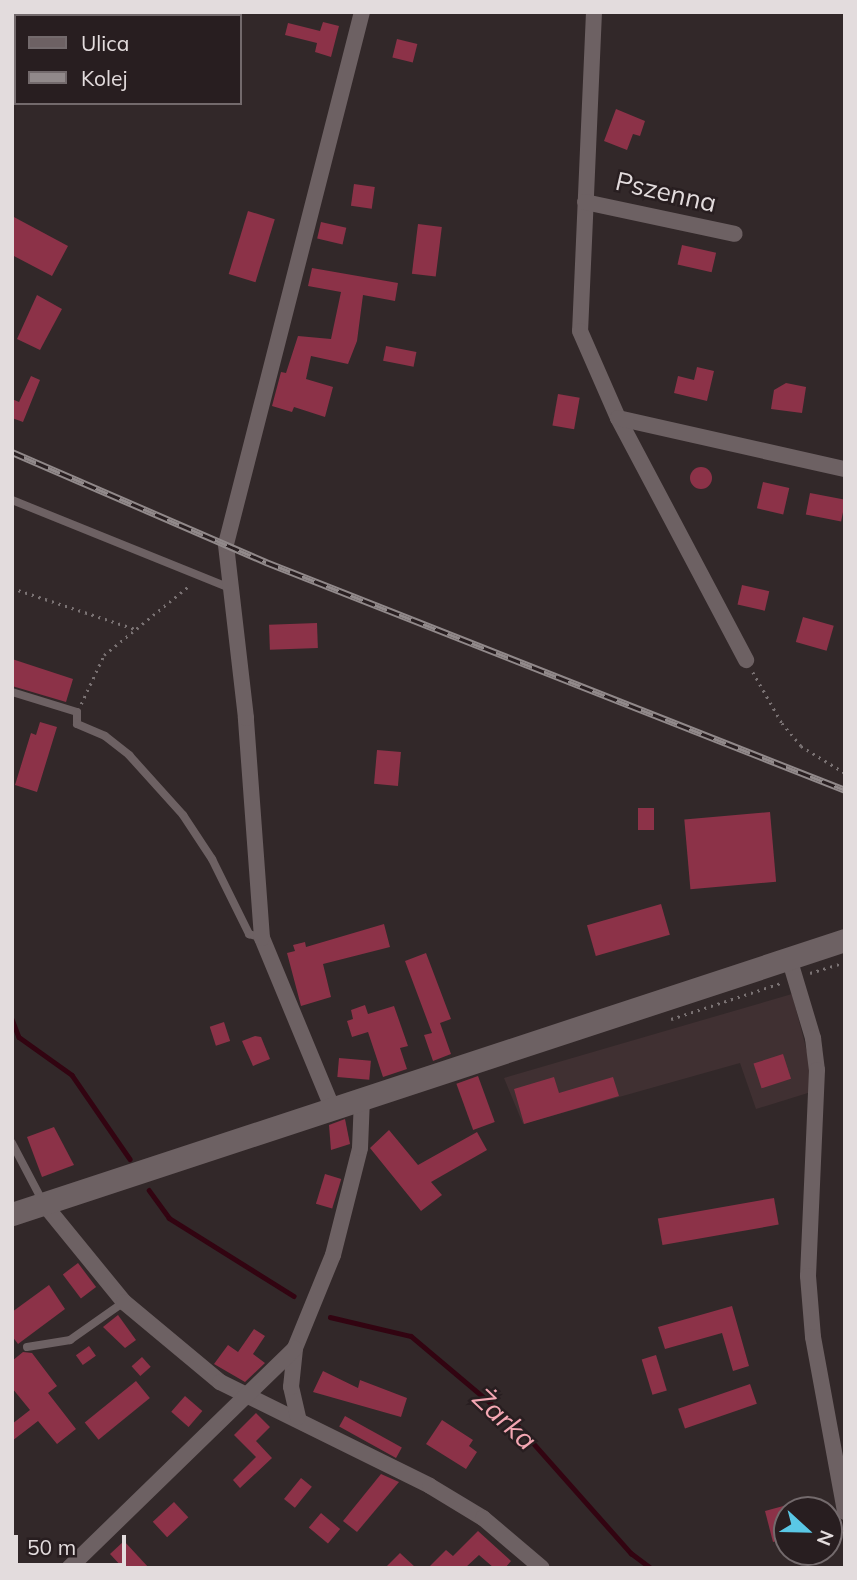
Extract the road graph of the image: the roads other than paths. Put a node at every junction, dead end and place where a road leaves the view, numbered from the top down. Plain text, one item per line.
1 (362, 12) edge
2 (594, 12) edge
3 (585, 202) junction
4 (735, 234) dead end
5 (618, 418) junction
6 (845, 468) edge
7 (12, 500) edge
8 (231, 589) junction
9 (746, 660) road end
10 (12, 692) edge
11 (262, 938) junction
12 (845, 940) edge
13 (789, 958) junction
14 (362, 1099) junction
15 (332, 1107) junction
16 (12, 1143) edge
17 (44, 1204) junction
18 (12, 1214) edge
19 (124, 1303) junction
20 (27, 1347) dead end
21 (295, 1348) junction
22 (249, 1397) junction
23 (298, 1417) junction
24 (845, 1512) edge
25 (69, 1568) edge
26 (541, 1568) edge

1 - 8 street
2 - 3 street
3 - 4 street, Pszenna
3 - 5 street
5 - 6 street
5 - 9 street
7 - 8 lane
8 - 11 street
10 - 11 lane
11 - 15 street
12 - 13 main road
13 - 14 main road
13 - 24 street
14 - 15 main road
14 - 21 street
15 - 17 main road
16 - 17 lane
17 - 18 main road
17 - 19 street
19 - 20 lane
19 - 22 street
21 - 22 street
21 - 23 street
22 - 23 street
22 - 25 street
23 - 26 street

